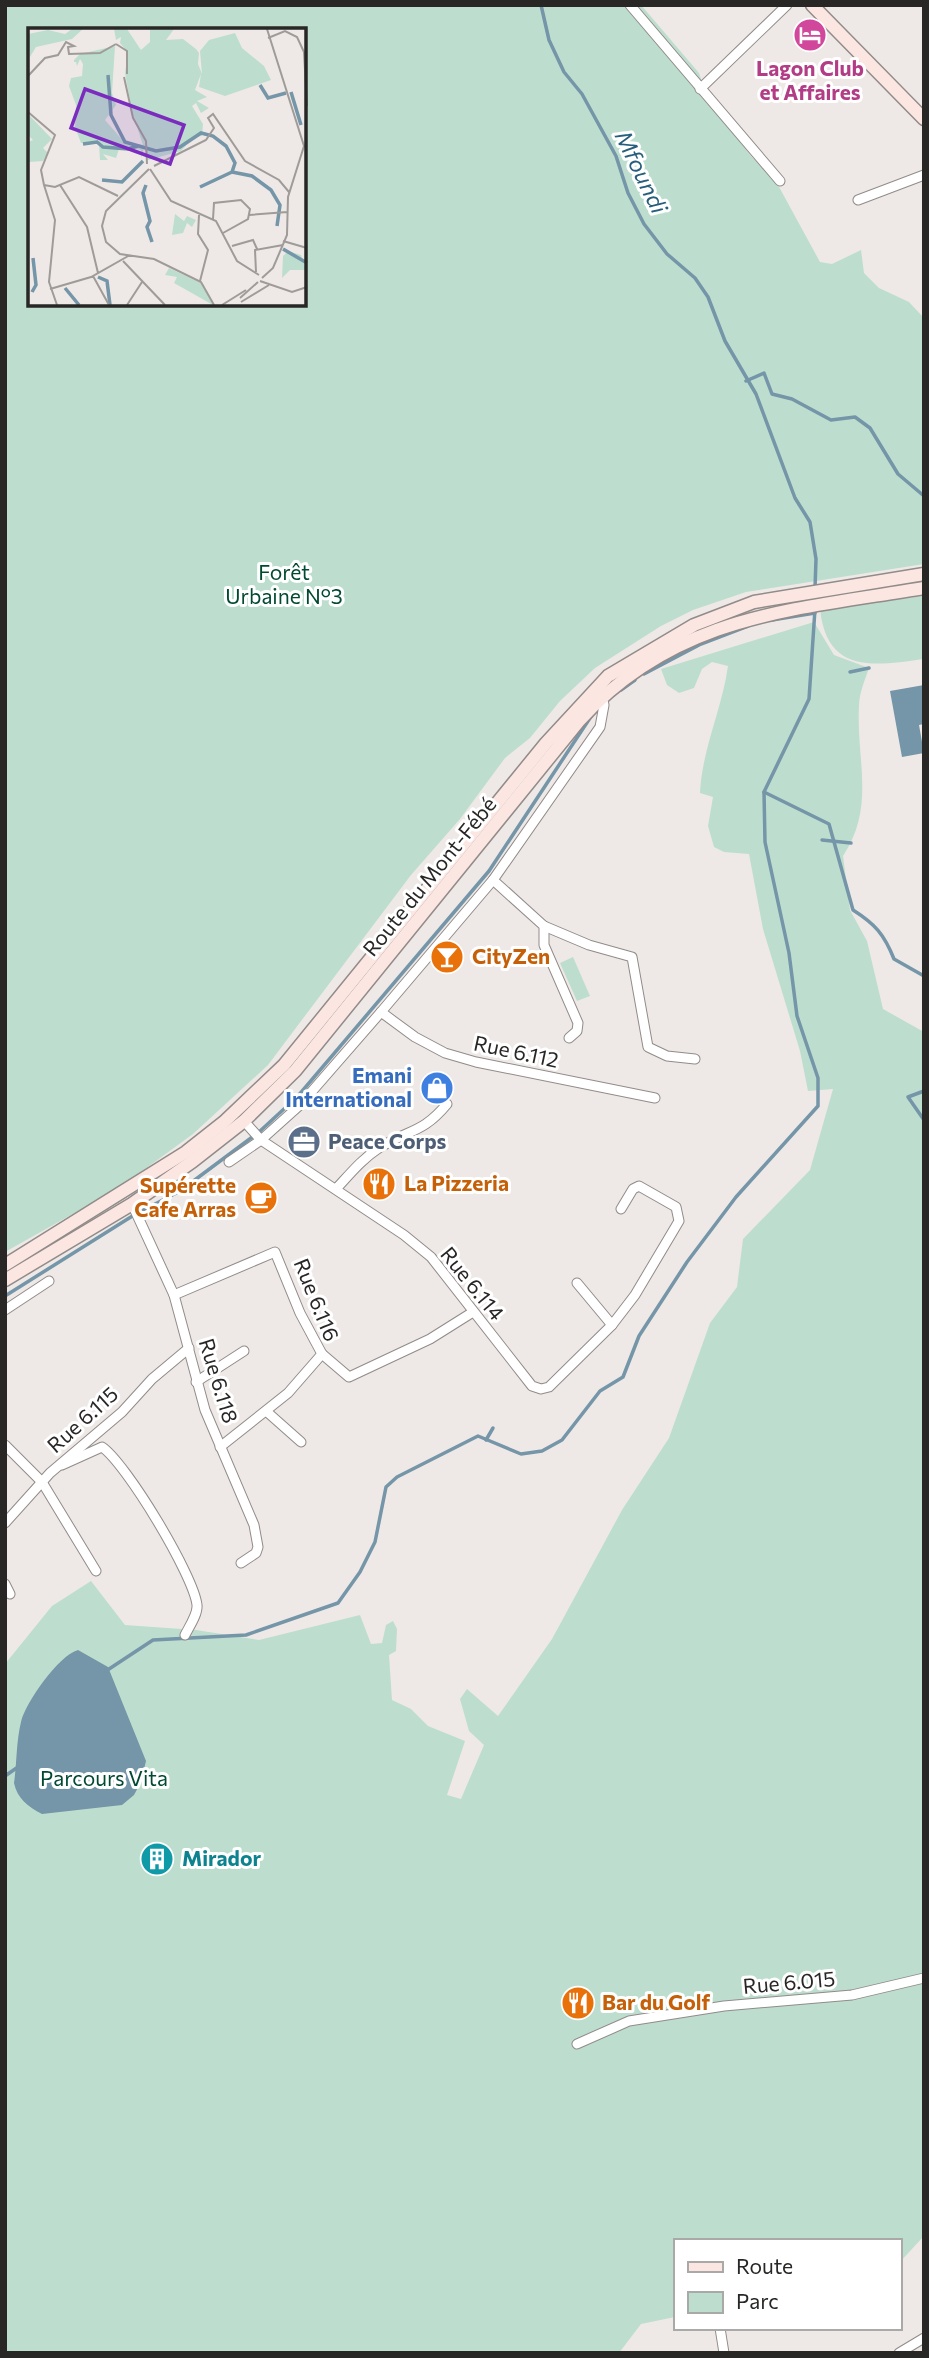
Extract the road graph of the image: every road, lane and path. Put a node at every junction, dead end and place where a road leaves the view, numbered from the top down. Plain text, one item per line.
1 (629, 5) edge
2 (787, 5) edge
3 (813, 5) edge
4 (699, 89) junction
5 (924, 118) edge
6 (924, 175) edge
7 (780, 181) dead end
8 (858, 200) dead end
9 (924, 574) edge
10 (924, 588) edge
11 (602, 696) junction
12 (493, 880) junction
13 (544, 926) junction
14 (381, 1012) junction
15 (569, 1038) dead end
16 (695, 1059) dead end
17 (655, 1098) dead end
18 (447, 1104) dead end
19 (244, 1121) junction
20 (261, 1140) junction
21 (229, 1163) dead end
22 (336, 1189) junction
23 (132, 1204) junction
24 (621, 1209) dead end
25 (5, 1265) edge
26 (5, 1280) edge
27 (49, 1281) dead end
28 (577, 1283) dead end
29 (174, 1295) junction
30 (5, 1310) edge
31 (472, 1312) junction
32 (612, 1325) junction
33 (188, 1348) junction
34 (244, 1351) dead end
35 (321, 1354) junction
36 (196, 1382) junction
37 (266, 1411) junction
38 (301, 1442) dead end
39 (5, 1445) edge
40 (220, 1447) junction
41 (62, 1465) junction
42 (42, 1482) junction
43 (5, 1523) edge
44 (241, 1563) dead end
45 (96, 1571) dead end
46 (5, 1584) edge
47 (10, 1594) dead end
48 (185, 1635) dead end
49 (924, 1978) edge
50 (577, 2044) dead end
51 (720, 2330) edge
52 (924, 2338) edge
53 (724, 2353) edge
54 (899, 2353) edge

1 - 4 street
2 - 4 street
3 - 5 street
4 - 7 street
6 - 8 street
9 - 25 street, Route du Mont-Fébé
10 - 11 street, Route du Mont-Fébé
11 - 12 street
11 - 19 street, Route du Mont-Fébé
12 - 13 street
12 - 14 street
13 - 15 street
13 - 16 street
14 - 17 street, Rue 6.112
14 - 20 street
18 - 22 street
19 - 20 street, Rue 6.114
19 - 23 street, Route du Mont-Fébé
20 - 21 street
20 - 22 street, Rue 6.114
22 - 31 street, Rue 6.114
23 - 26 street, Route du Mont-Fébé
23 - 29 street, Rue 6.118
24 - 32 street
27 - 30 street
28 - 32 street
29 - 33 street, Rue 6.118
29 - 35 street, Rue 6.116
31 - 32 street, Rue 6.114
31 - 35 street
33 - 36 street, Rue 6.118
33 - 41 street, Rue 6.115
34 - 36 street
35 - 37 street, Rue 6.116
36 - 40 street, Rue 6.118
37 - 38 street
37 - 40 street, Rue 6.116
39 - 42 street
40 - 44 street, Rue 6.118
41 - 42 street, Rue 6.115
41 - 48 street
42 - 43 street, Rue 6.115
42 - 45 street
46 - 47 street
49 - 50 street, Rue 6.015
51 - 53 street
52 - 54 street

